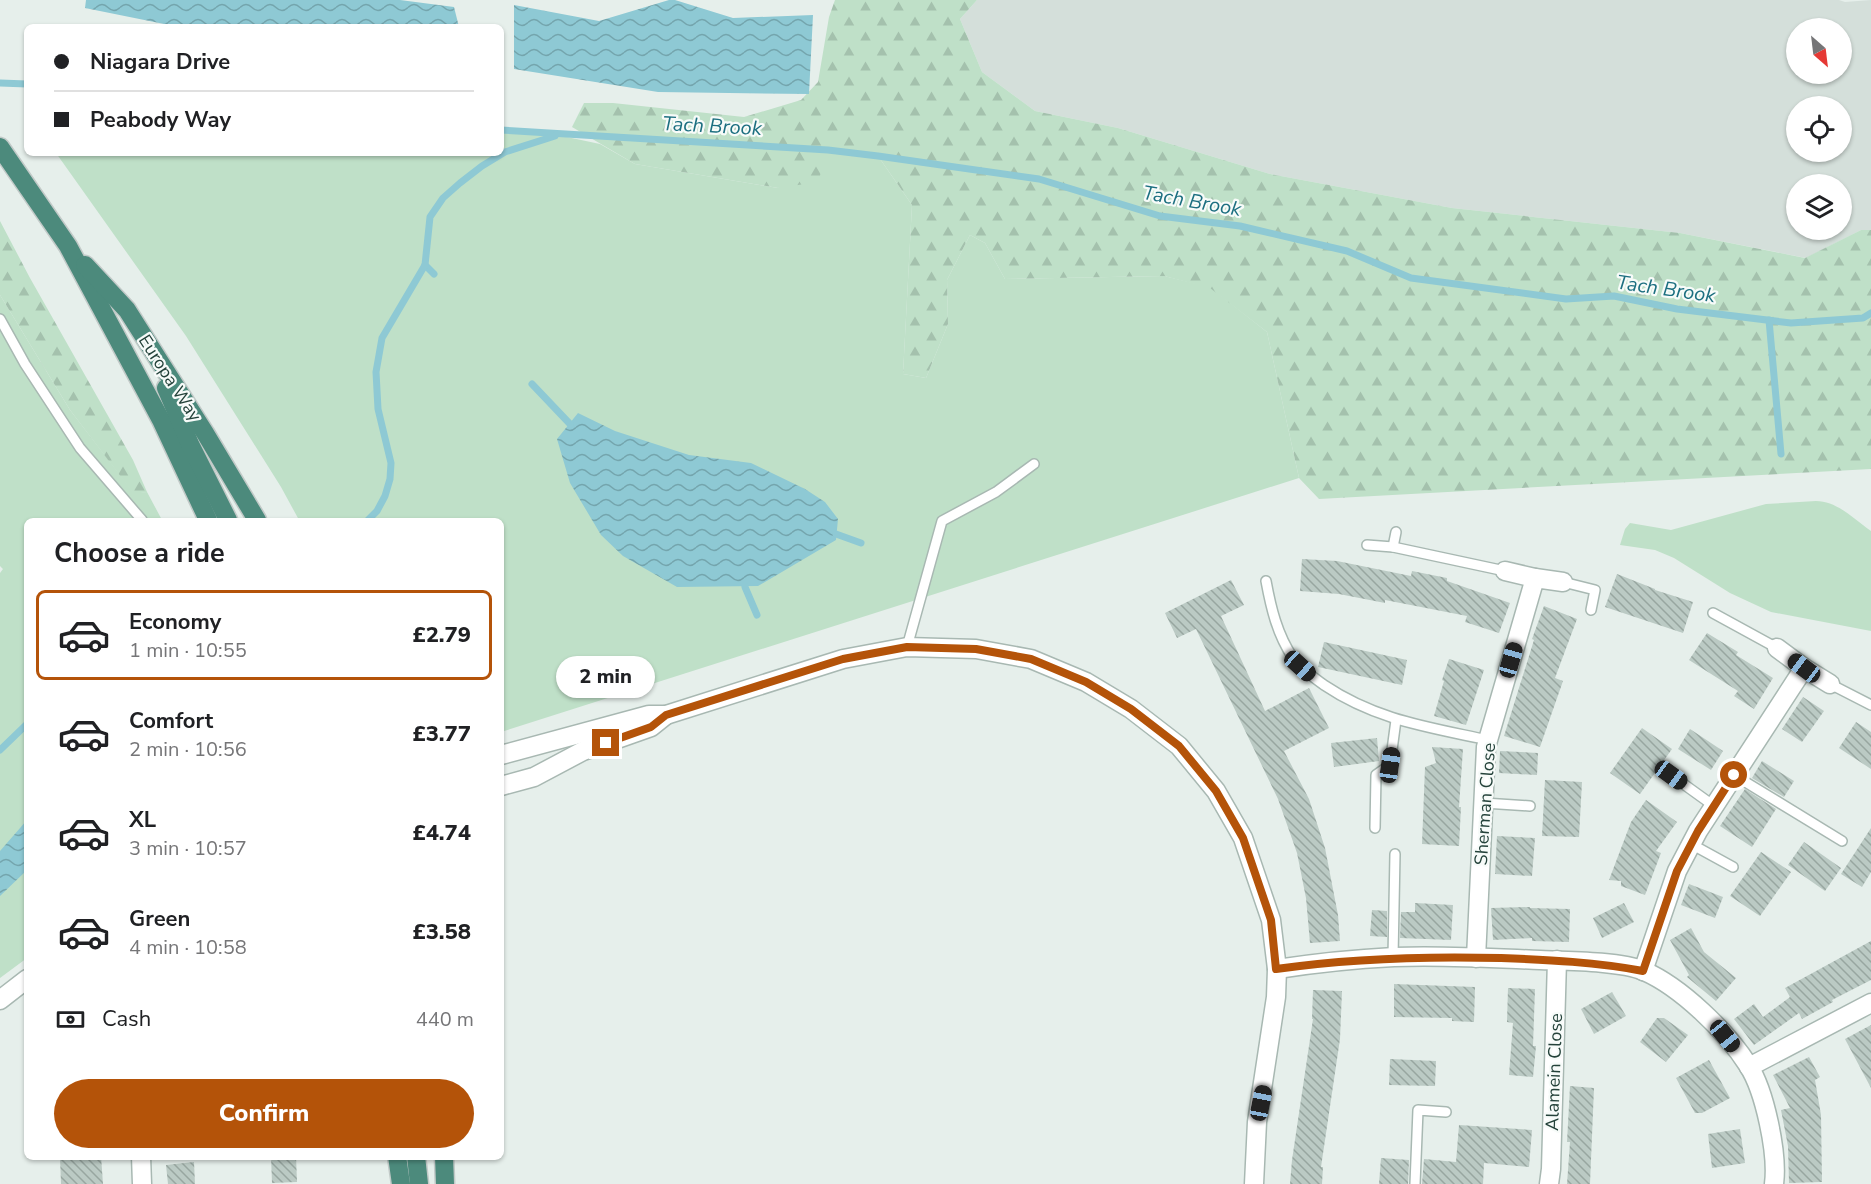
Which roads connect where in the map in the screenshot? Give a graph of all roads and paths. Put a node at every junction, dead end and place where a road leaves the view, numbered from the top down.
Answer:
1 (0, 147) edge
2 (68, 246) junction
3 (0, 319) edge
4 (144, 336) junction
5 (1034, 464) dead end
6 (140, 518) edge
7 (207, 518) edge
8 (227, 518) edge
9 (256, 518) edge
10 (1396, 532) dead end
11 (1367, 545) dead end
12 (1393, 547) junction
13 (1505, 571) joint
14 (1535, 578) junction
15 (1266, 581) dead end
16 (1563, 582) joint
17 (1591, 610) dead end
18 (1713, 613) dead end
19 (907, 647) junction
20 (1777, 648) joint
21 (1804, 668) junction
22 (1830, 684) joint
23 (1871, 705) edge
24 (666, 715) junction
25 (1396, 720) junction
26 (1488, 741) junction
27 (504, 754) edge
28 (1671, 775) dead end
29 (1734, 775) junction
30 (504, 785) edge
31 (1484, 803) junction
32 (1530, 806) dead end
33 (1714, 806) junction
34 (1375, 828) dead end
35 (1842, 842) dead end
36 (1691, 844) junction
37 (1395, 854) dead end
38 (1733, 867) dead end
39 (1393, 957) junction
40 (1476, 958) junction
41 (1557, 960) junction
42 (1276, 969) junction
43 (1643, 971) junction
44 (24, 981) edge
45 (0, 1000) edge
46 (1871, 1004) edge
47 (1749, 1066) junction
48 (1446, 1112) dead end
49 (141, 1160) edge
50 (398, 1160) edge
51 (416, 1160) edge
52 (444, 1160) edge
53 (142, 1184) edge
54 (401, 1184) edge
55 (419, 1184) edge
56 (445, 1184) edge
57 (1254, 1184) edge
58 (1415, 1184) edge
59 (1549, 1184) edge
60 (1774, 1184) edge

1 - 2 highway, Europa Way
2 - 4 highway, Europa Way
2 - 7 highway, Europa Way
3 - 6 lane
4 - 8 highway
4 - 9 highway, Europa Way
5 - 19 lane
10 - 12 lane
11 - 12 lane
12 - 13 lane
13 - 14 street
14 - 16 street
14 - 26 street, Sherman Close
15 - 25 lane
16 - 17 lane
18 - 20 lane
19 - 24 street
19 - 42 street
20 - 21 street
21 - 22 street
21 - 29 street
22 - 23 lane
24 - 27 street
24 - 30 street
25 - 26 lane
25 - 34 lane
26 - 31 street, Sherman Close
28 - 33 lane
29 - 33 street
29 - 35 lane
31 - 32 lane
31 - 40 street, Sherman Close
33 - 36 street
36 - 38 lane
36 - 43 street
37 - 39 lane
39 - 40 street
39 - 42 street
40 - 41 street
41 - 43 street
41 - 59 street, Alamein Close
42 - 57 street
43 - 47 street
44 - 45 street
46 - 47 street
47 - 60 street
48 - 58 lane
49 - 53 street
50 - 54 highway
51 - 55 highway
52 - 56 highway

